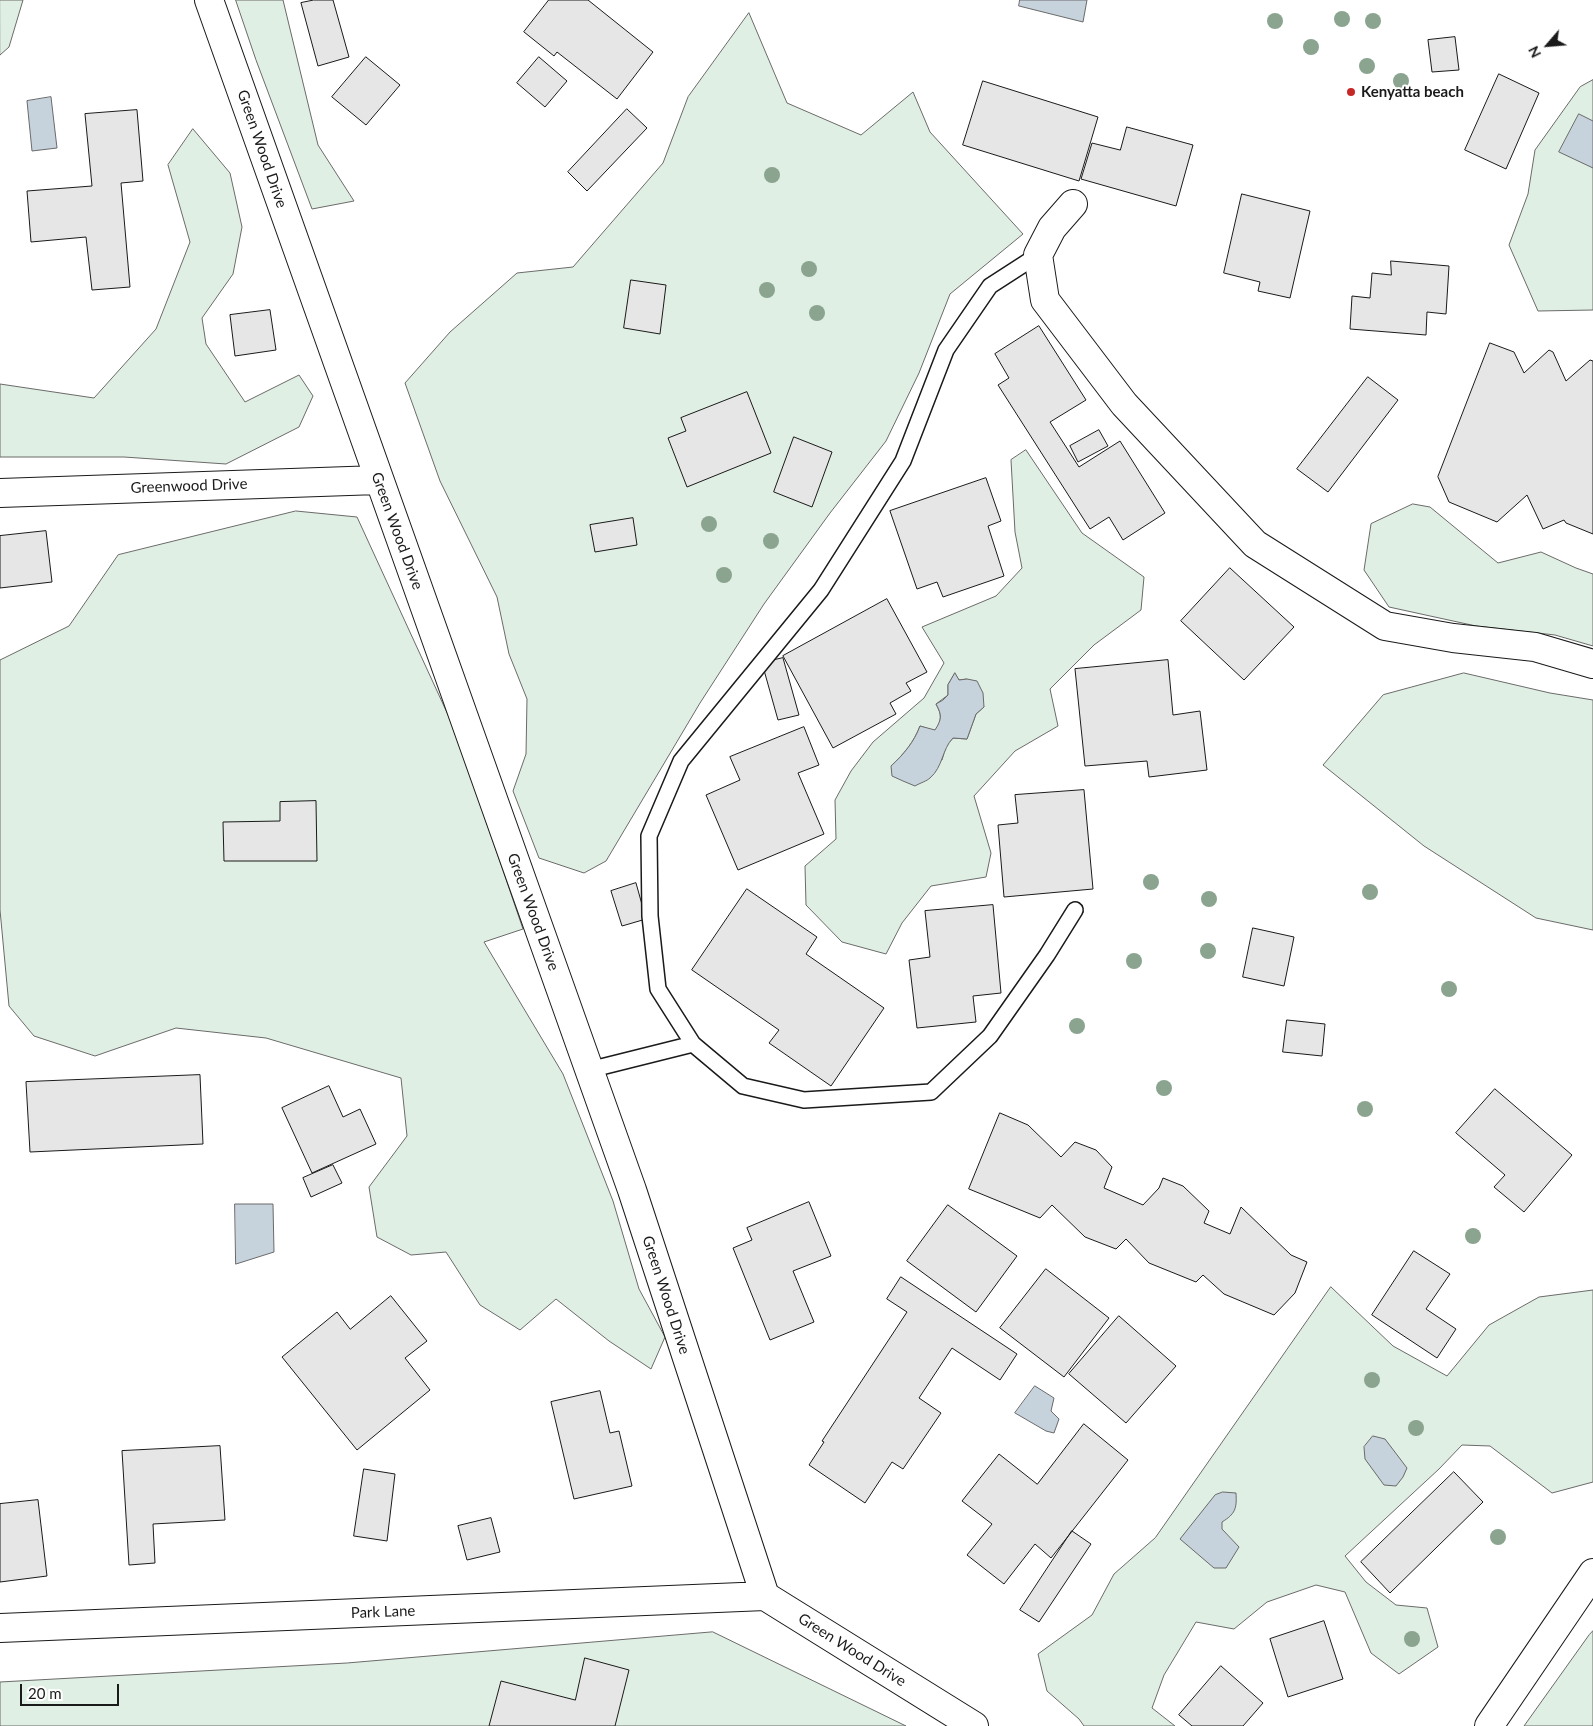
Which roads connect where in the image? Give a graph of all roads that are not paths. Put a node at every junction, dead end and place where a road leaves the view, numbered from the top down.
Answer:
1 (209, 0) edge
2 (1073, 204) dead end
3 (1038, 255) junction
4 (378, 480) junction
5 (0, 493) edge
6 (1593, 664) edge
7 (1075, 910) dead end
8 (693, 1044) junction
9 (589, 1070) junction
10 (1593, 1573) edge
11 (765, 1596) junction
12 (0, 1628) edge
13 (974, 1726) edge
14 (1489, 1726) edge

1 - 4 street, Green Wood Drive
2 - 3 street
3 - 6 street
3 - 8 lane
4 - 5 street, Greenwood Drive
4 - 9 street, Green Wood Drive
7 - 8 lane
8 - 9 lane
9 - 11 street, Green Wood Drive
10 - 14 street
11 - 12 street, Park Lane
11 - 13 street, Green Wood Drive

